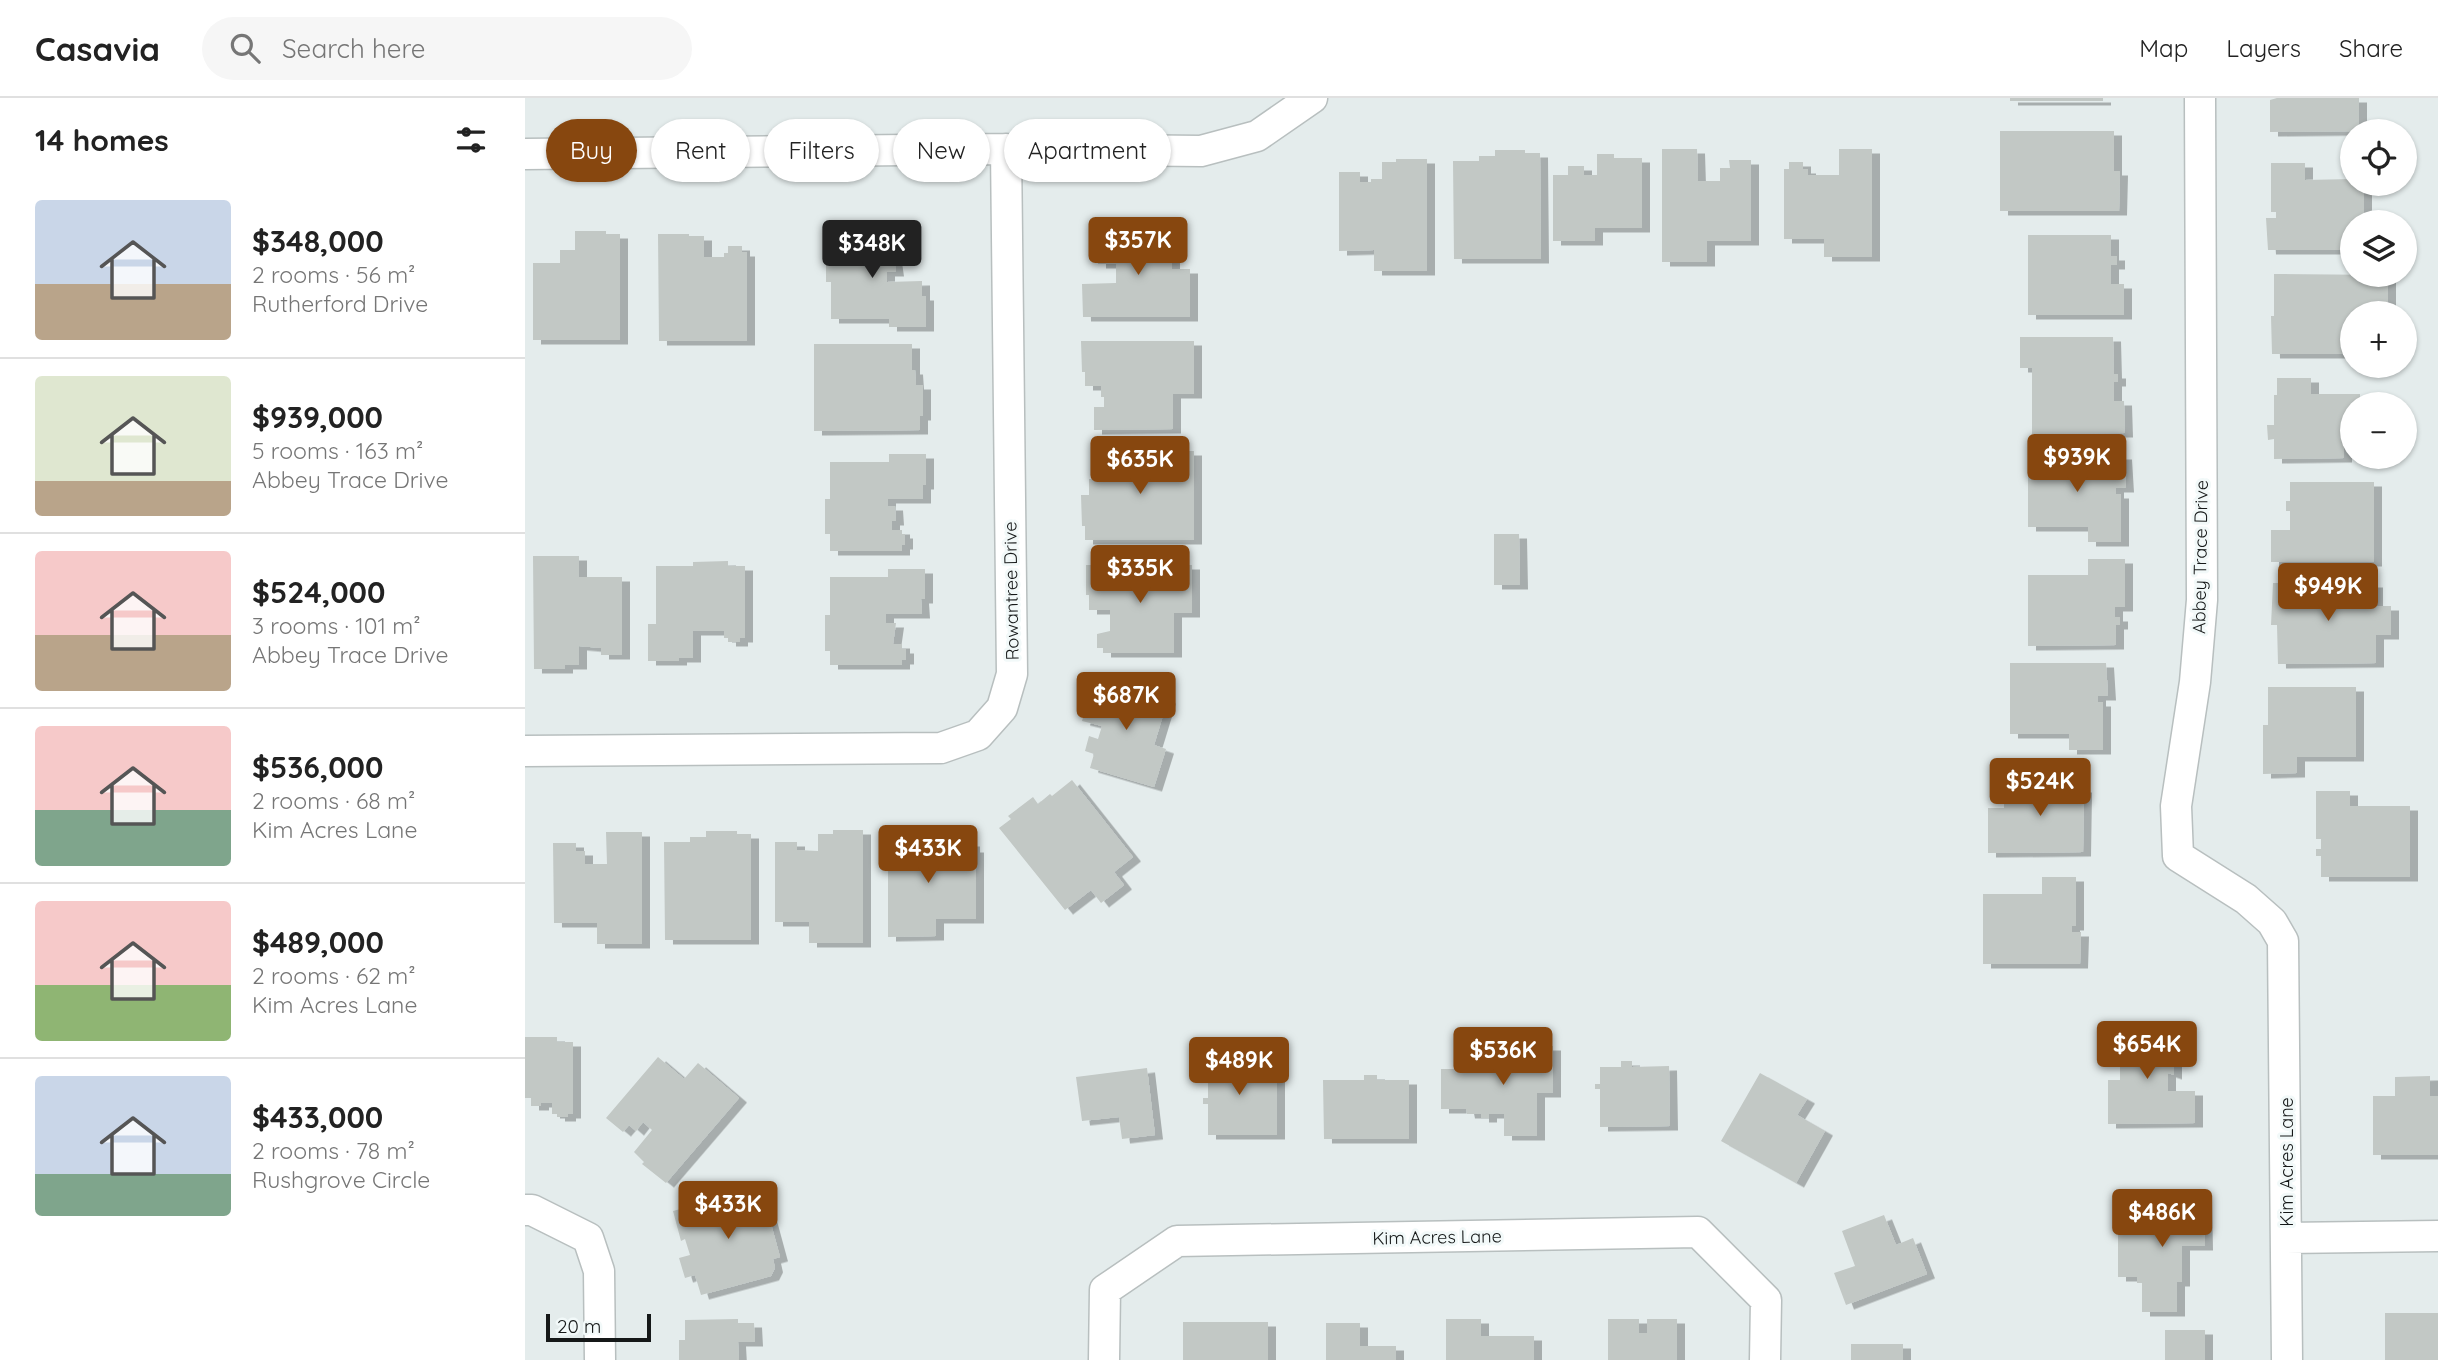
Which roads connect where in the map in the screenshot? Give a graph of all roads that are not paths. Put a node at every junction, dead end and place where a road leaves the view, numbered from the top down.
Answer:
1 (1312, 98) edge
2 (2200, 98) edge
3 (1004, 149) edge
4 (1171, 150) edge
5 (525, 154) edge
6 (1006, 182) edge
7 (525, 751) edge
8 (2284, 963) joint
9 (525, 1210) edge
10 (2438, 1236) edge
11 (2286, 1238) junction
12 (600, 1360) edge
13 (1104, 1360) edge
14 (1765, 1360) edge
15 (2287, 1360) edge

1 - 4 street
2 - 8 street, Abbey Trace Drive
3 - 5 street
6 - 7 street, Rowantree Drive
8 - 11 street, Kim Acres Lane
9 - 12 street
10 - 11 street
11 - 15 street, Kim Acres Lane
13 - 14 street, Kim Acres Lane

